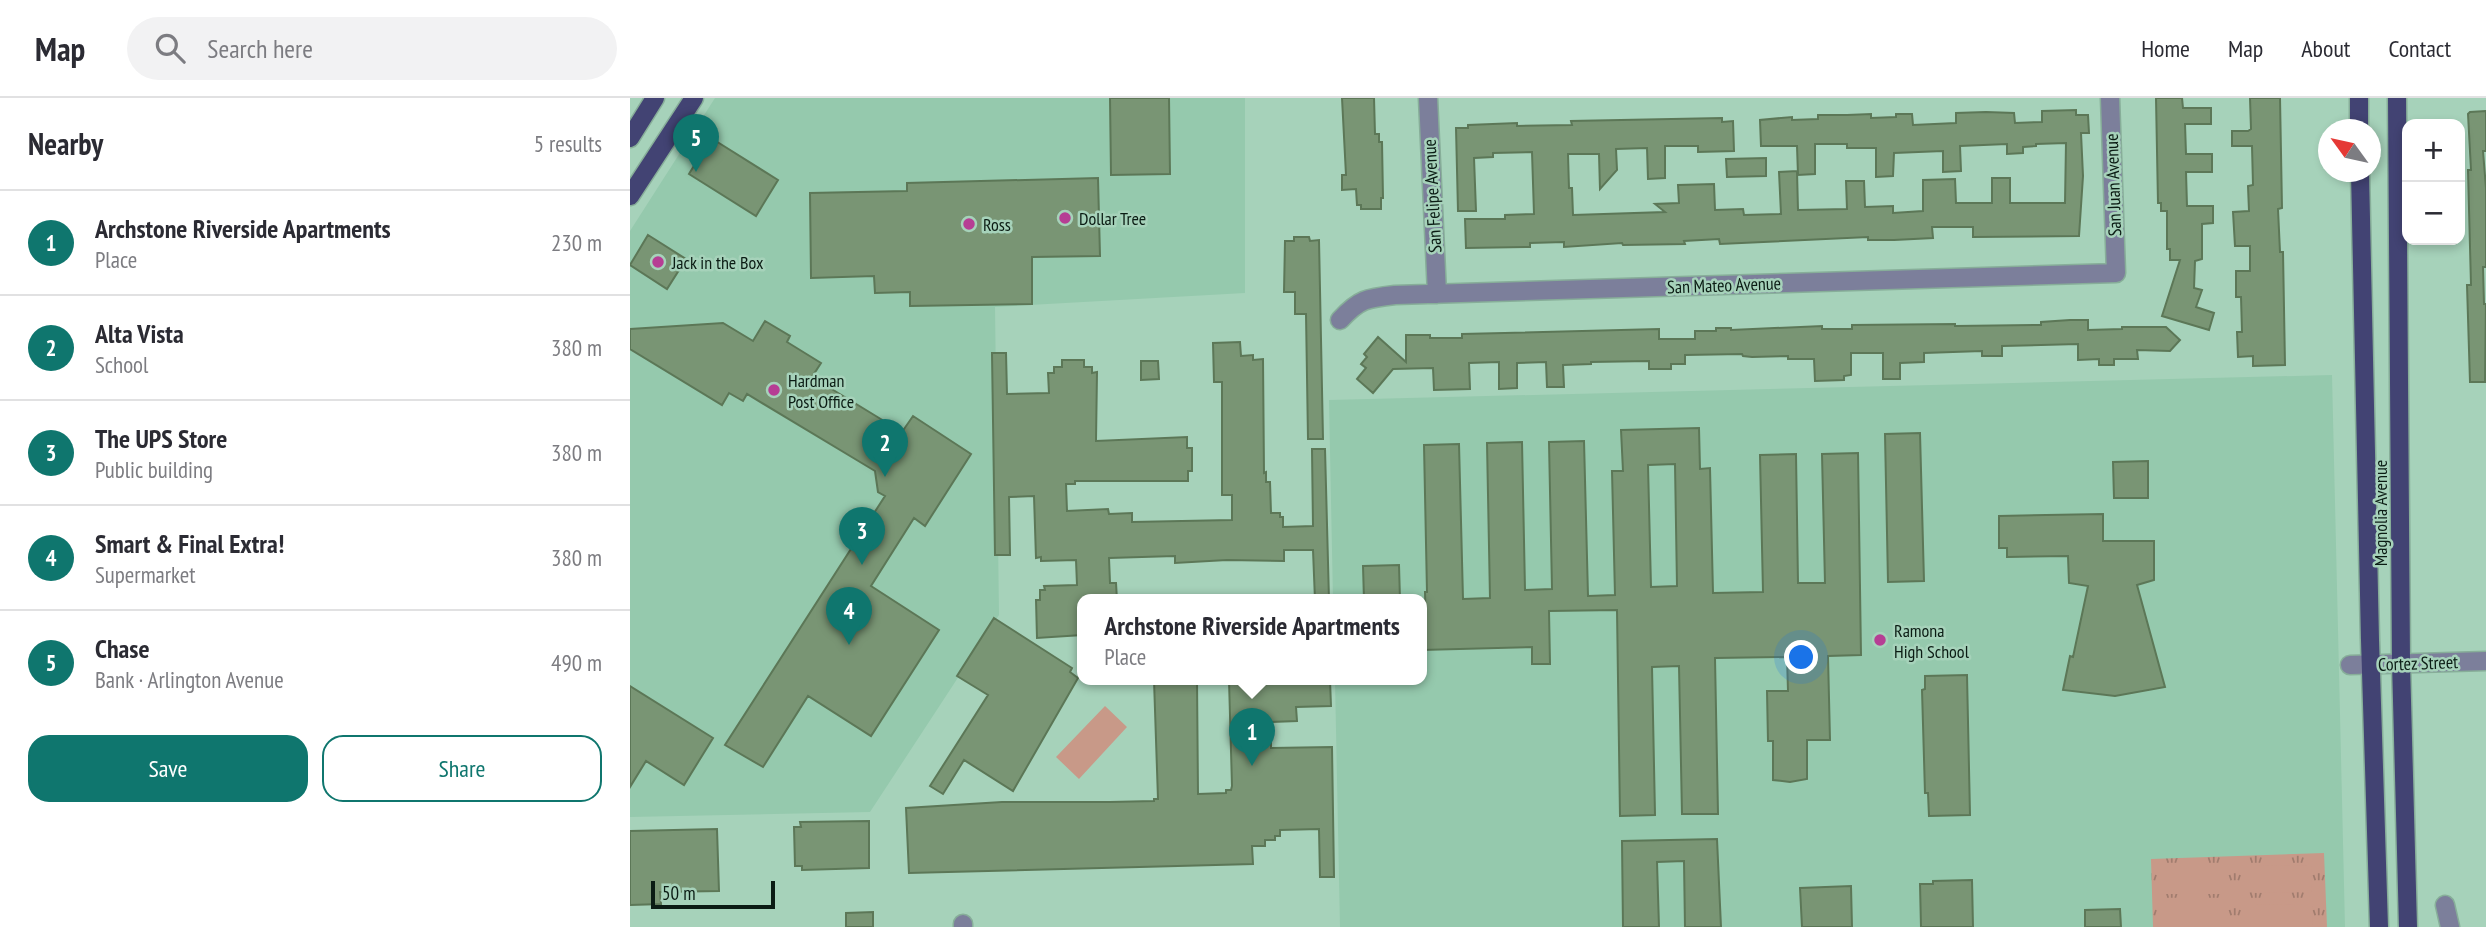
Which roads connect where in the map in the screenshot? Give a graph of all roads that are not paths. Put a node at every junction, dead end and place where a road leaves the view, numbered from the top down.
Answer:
1 (655, 98) edge
2 (694, 98) edge
3 (1428, 98) edge
4 (2110, 98) edge
5 (2359, 98) edge
6 (2397, 98) edge
7 (2359, 119) edge
8 (630, 138) edge
9 (2360, 182) edge
10 (630, 196) edge
11 (2116, 273) joint
12 (1437, 294) junction
13 (1340, 320) dead end
14 (2486, 661) edge
15 (2402, 663) junction
16 (2370, 664) junction
17 (2350, 665) dead end
18 (2445, 905) dead end
19 (2379, 927) edge
20 (2408, 927) edge
21 (2450, 927) edge

1 - 8 main road
2 - 10 main road
3 - 12 street, San Felipe Avenue
4 - 11 street, San Juan Avenue
5 - 7 main road
6 - 15 main road, Magnolia Avenue
9 - 16 main road, Magnolia Avenue
11 - 12 street, San Mateo Avenue
12 - 13 street, San Mateo Avenue
14 - 15 street, Cortez Street
15 - 16 street, Cortez Street
15 - 20 main road, Magnolia Avenue
16 - 17 street, Cortez Street
16 - 19 main road, Magnolia Avenue
18 - 21 street

